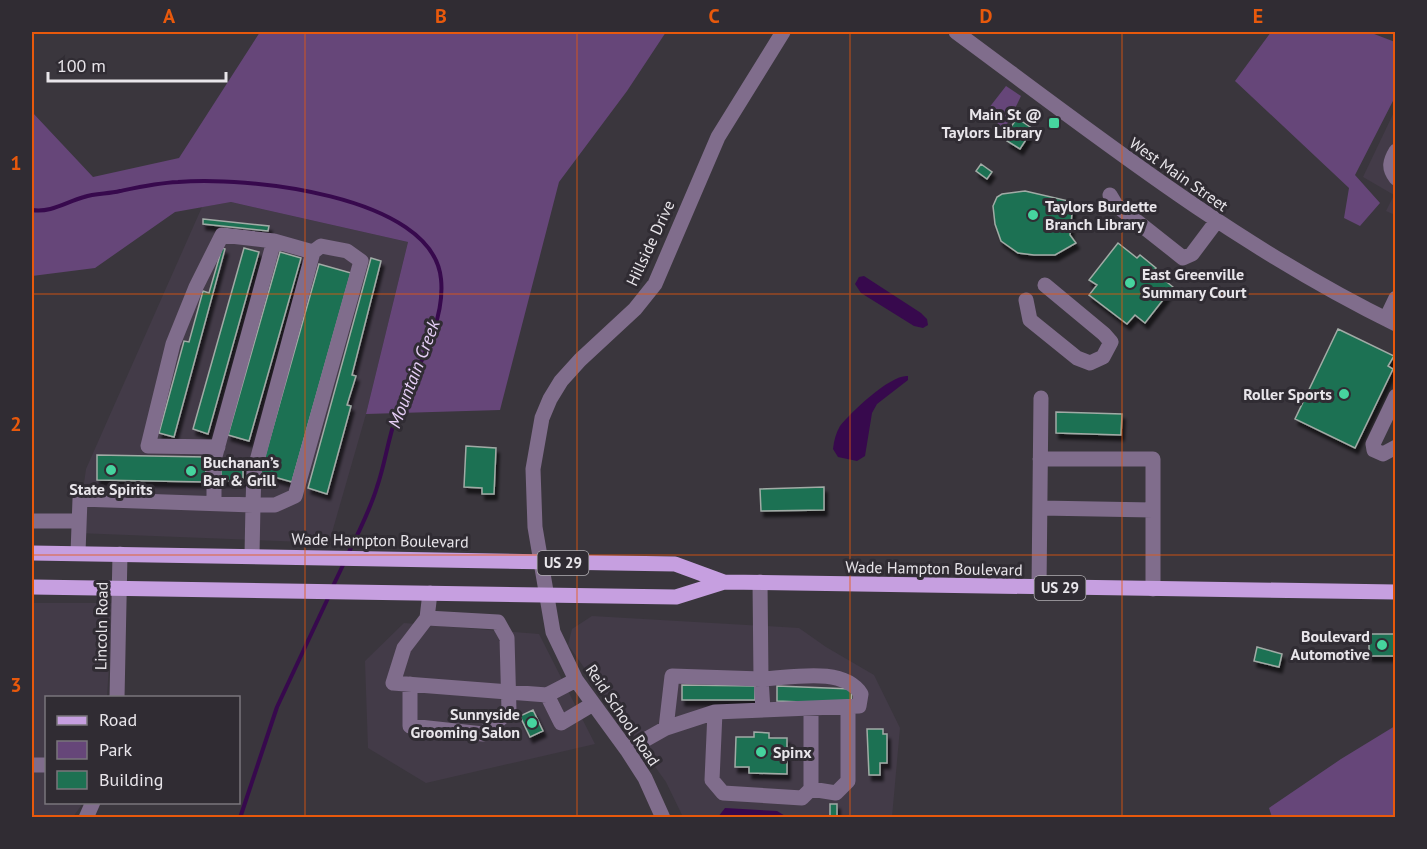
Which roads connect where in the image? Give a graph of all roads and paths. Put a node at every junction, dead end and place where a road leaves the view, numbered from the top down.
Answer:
1 (783, 32) edge
2 (956, 32) edge
3 (1395, 151) edge
4 (1395, 178) edge
5 (1110, 195) dead end
6 (1216, 222) junction
7 (274, 241) junction
8 (313, 252) junction
9 (1045, 285) dead end
10 (1395, 298) edge
11 (1026, 300) dead end
12 (1390, 321) edge
13 (1395, 396) edge
14 (1041, 398) dead end
15 (218, 447) junction
16 (1395, 447) edge
17 (1041, 459) junction
18 (214, 503) junction
19 (253, 505) junction
20 (1040, 507) junction
21 (1153, 510) junction
22 (32, 521) edge
23 (79, 521) junction
24 (32, 553) edge
25 (78, 553) junction
26 (120, 554) junction
27 (252, 555) junction
28 (541, 562) junction
29 (724, 582) junction
30 (760, 582) junction
31 (32, 587) edge
32 (119, 588) junction
33 (1039, 588) junction
34 (1153, 589) junction
35 (1395, 591) edge
36 (430, 593) junction
37 (546, 595) junction
38 (428, 618) junction
39 (761, 679) junction
40 (576, 680) junction
41 (410, 684) junction
42 (510, 690) junction
43 (547, 695) junction
44 (117, 696) edge
45 (593, 704) junction
46 (848, 707) junction
47 (811, 708) junction
48 (763, 710) junction
49 (715, 712) junction
50 (666, 728) junction
51 (627, 750) junction
52 (811, 789) junction
53 (92, 804) edge
54 (86, 818) edge
55 (663, 818) edge

1 - 28 street, Hillside Drive
2 - 6 street, West Main Street
3 - 4 street
5 - 6 street
6 - 12 street, West Main Street
7 - 8 street
7 - 15 street
7 - 15 street
8 - 19 street
8 - 19 street
9 - 11 street
10 - 12 street
13 - 16 street
14 - 17 street
15 - 18 street
17 - 20 street
17 - 21 street
18 - 19 street
18 - 23 street
19 - 27 street
20 - 21 street
20 - 33 street
21 - 34 street
22 - 23 street
23 - 25 street
24 - 25 main road, Wade Hampton Boulevard / US 29
25 - 26 main road, Wade Hampton Boulevard / US 29
26 - 27 main road, Wade Hampton Boulevard / US 29
26 - 32 street, Lincoln Road
27 - 28 main road, Wade Hampton Boulevard / US 29
28 - 29 main road, Wade Hampton Boulevard / US 29
28 - 37 street, Reid School Road
29 - 30 main road, Wade Hampton Boulevard / US 29
29 - 37 main road, Wade Hampton Boulevard / US 29
30 - 33 main road, Wade Hampton Boulevard / US 29
30 - 39 street
31 - 32 main road, Wade Hampton Boulevard / US 29
32 - 36 main road, Wade Hampton Boulevard / US 29
32 - 44 street, Lincoln Road
33 - 34 main road, Wade Hampton Boulevard / US 29
34 - 35 main road, Wade Hampton Boulevard / US 29
36 - 37 main road, Wade Hampton Boulevard / US 29
36 - 38 street
37 - 40 street, Reid School Road
38 - 41 street
38 - 42 street
39 - 46 street
39 - 48 street
39 - 50 street
40 - 43 street
40 - 45 street, Reid School Road
41 - 42 street
41 - 42 street
42 - 43 street
43 - 45 street
45 - 51 street, Reid School Road
46 - 47 street
46 - 52 street
47 - 48 street
47 - 52 street
48 - 49 street
49 - 50 street
49 - 52 street
50 - 51 street
51 - 55 street, Reid School Road
53 - 54 street

